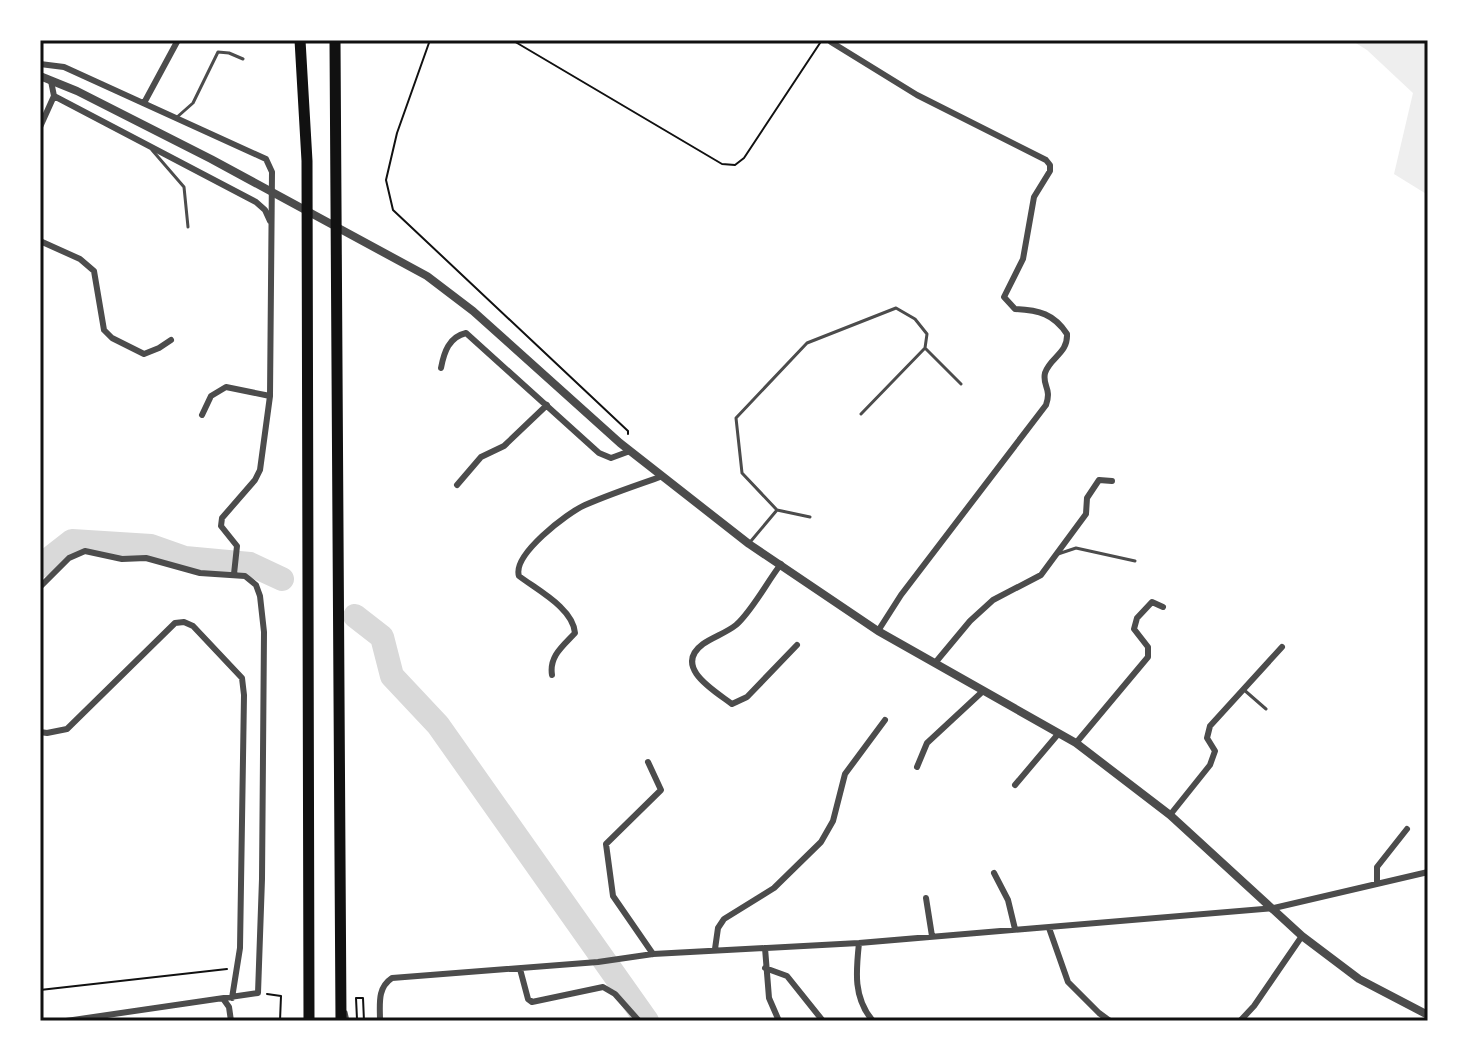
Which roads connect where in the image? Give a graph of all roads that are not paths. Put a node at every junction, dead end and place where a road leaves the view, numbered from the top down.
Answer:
1 (178, 40) edge
2 (300, 40) edge
3 (335, 40) edge
4 (831, 42) road end
5 (243, 59) dead end
6 (40, 64) edge
7 (40, 76) edge
8 (51, 81) junction
9 (54, 96) junction
10 (144, 103) junction
11 (176, 118) junction
12 (40, 127) edge
13 (147, 143) junction
14 (271, 223) junction
15 (188, 227) dead end
16 (40, 241) edge
17 (171, 340) dead end
18 (925, 348) junction
19 (441, 368) dead end
20 (961, 384) dead end
21 (270, 396) junction
22 (547, 405) junction
23 (861, 414) dead end
24 (202, 415) dead end
25 (630, 451) junction
26 (663, 476) junction
27 (1112, 481) dead end
28 (457, 485) dead end
29 (777, 510) junction
30 (810, 517) dead end
31 (749, 544) junction
32 (1058, 554) junction
33 (1135, 561) dead end
34 (781, 564) junction
35 (234, 572) junction
36 (40, 587) edge
37 (1163, 607) dead end
38 (878, 631) junction
39 (797, 645) dead end
40 (1282, 647) dead end
41 (935, 663) junction
42 (552, 675) dead end
43 (1243, 689) junction
44 (982, 692) junction
45 (1266, 709) dead end
46 (885, 720) dead end
47 (40, 732) edge
48 (1059, 733) junction
49 (1076, 743) junction
50 (648, 762) dead end
51 (917, 767) dead end
52 (1015, 785) dead end
53 (1170, 815) junction
54 (1407, 829) dead end
55 (1428, 872) edge
56 (994, 873) dead end
57 (1377, 884) junction
58 (926, 898) dead end
59 (1274, 908) junction
60 (1049, 928) junction
61 (1015, 929) junction
62 (932, 936) junction
63 (1302, 936) junction
64 (859, 943) junction
65 (765, 948) junction
66 (715, 949) junction
67 (653, 954) junction
68 (765, 968) junction
69 (520, 969) junction
70 (341, 992) junction
71 (232, 998) junction
72 (224, 1000) junction
73 (1428, 1015) edge
74 (66, 1021) edge
75 (231, 1021) edge
76 (309, 1021) edge
77 (341, 1021) edge
78 (348, 1021) edge
79 (380, 1021) edge
80 (639, 1021) edge
81 (779, 1021) edge
82 (823, 1021) edge
83 (873, 1021) edge
84 (1110, 1021) edge
85 (1240, 1021) edge

1 - 10 street
2 - 76 highway
3 - 70 highway
4 - 38 street
5 - 11 lane
6 - 10 street
7 - 8 street
8 - 9 street
8 - 25 street
9 - 12 street
9 - 13 street
10 - 11 street
11 - 14 street
13 - 14 street
13 - 15 lane
14 - 21 street
16 - 17 street
18 - 20 lane
18 - 23 lane
18 - 29 lane
19 - 22 street
21 - 24 street
21 - 35 street
22 - 25 street
22 - 28 street
25 - 26 street
26 - 31 street
26 - 42 street
27 - 32 street
29 - 30 lane
29 - 31 lane
31 - 34 street
32 - 33 lane
32 - 41 street
34 - 38 street
34 - 39 street
35 - 36 street
35 - 71 street
37 - 49 street
38 - 41 street
40 - 43 street
41 - 44 street
43 - 45 lane
43 - 53 street
44 - 48 street
44 - 51 street
46 - 66 street
47 - 71 street
48 - 49 street
48 - 52 street
49 - 53 street
50 - 67 street
53 - 59 street
54 - 57 street
55 - 57 street
56 - 61 street
57 - 59 street
58 - 62 street
59 - 60 street
59 - 63 street
60 - 61 street
60 - 84 street
61 - 62 street
62 - 64 street
63 - 73 street
63 - 85 street
64 - 65 street
64 - 83 street
65 - 66 street
65 - 68 street
66 - 67 street
67 - 69 street
68 - 81 street
68 - 82 street
69 - 79 street
69 - 80 street
70 - 77 highway
70 - 78 lane
71 - 72 street
72 - 74 street
72 - 75 street

